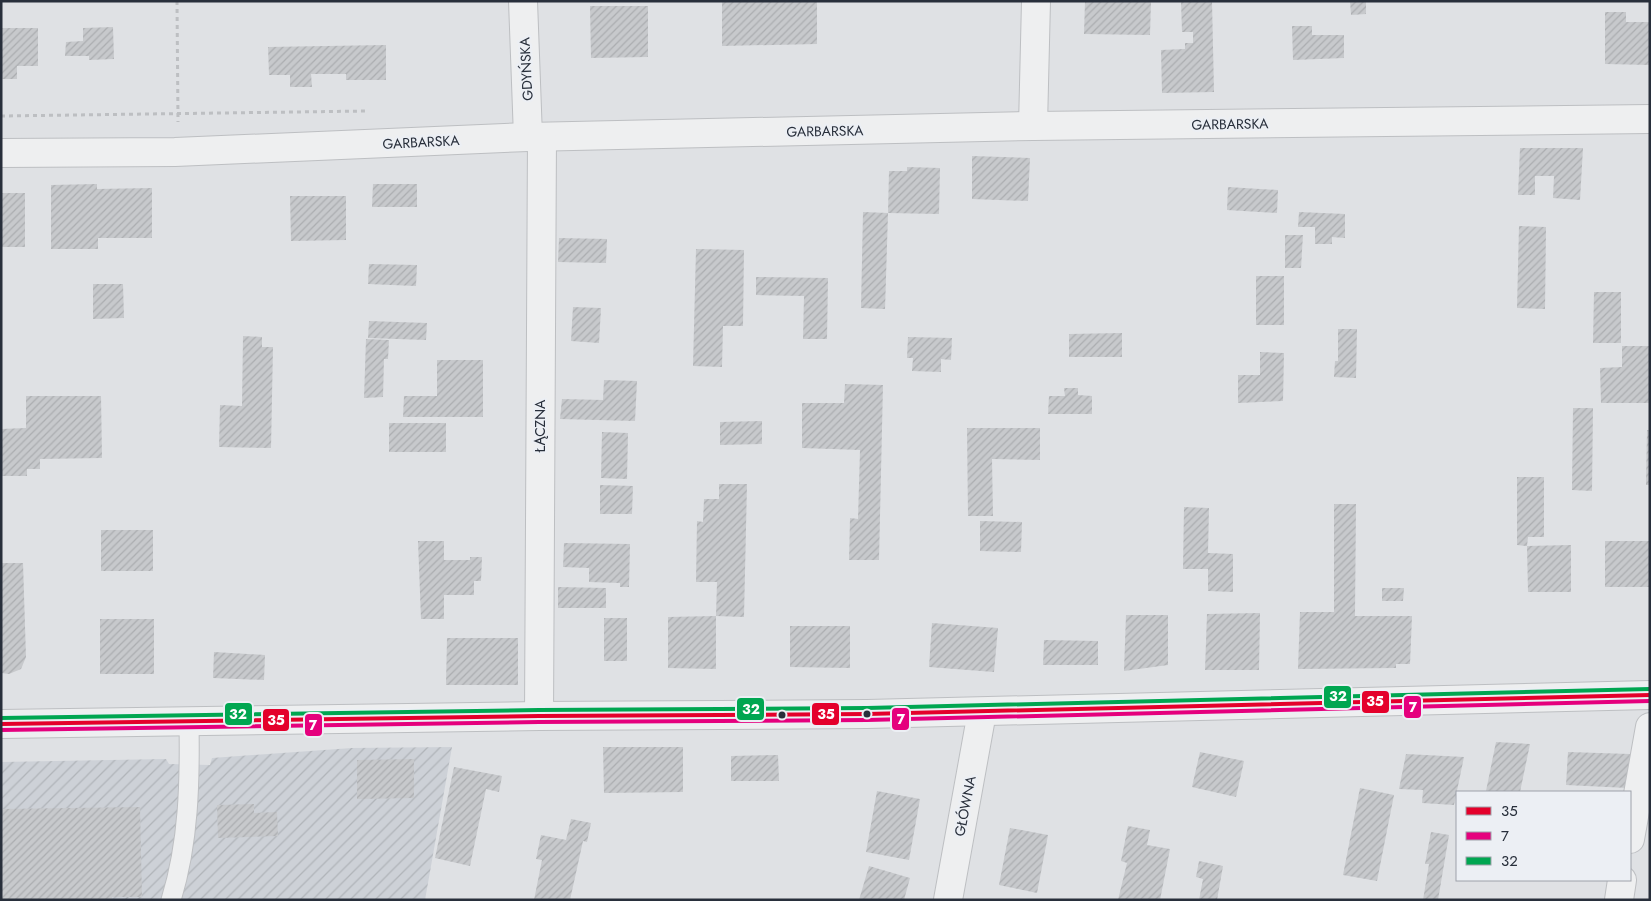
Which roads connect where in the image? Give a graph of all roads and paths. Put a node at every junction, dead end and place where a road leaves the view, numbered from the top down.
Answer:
1 (176, 1) edge
2 (523, 1) edge
3 (1036, 1) edge
4 (374, 111) dead end
5 (178, 113) junction
6 (1, 116) edge
7 (1650, 118) edge
8 (1033, 126) junction
9 (535, 137) junction
10 (175, 152) junction
11 (1, 153) edge
12 (1650, 696) edge
13 (982, 712) junction
14 (538, 716) junction
15 (189, 721) junction
16 (1, 724) edge
17 (1650, 727) edge
18 (1631, 832) edge
19 (1622, 881) edge
20 (171, 900) edge
21 (948, 900) edge
22 (1619, 900) edge

1 - 5 path
2 - 9 street, GDYŃSKA
3 - 8 street
4 - 5 path
5 - 6 path
5 - 10 path
7 - 8 street, GARBARSKA
8 - 9 street, GARBARSKA
9 - 10 street, GARBARSKA
9 - 14 street, ŁĄCZNA
10 - 11 street, GARBARSKA
12 - 13 street
13 - 14 street
13 - 21 street, GŁÓWNA
14 - 15 street
15 - 16 street
15 - 20 lane
17 - 18 street
19 - 22 street

